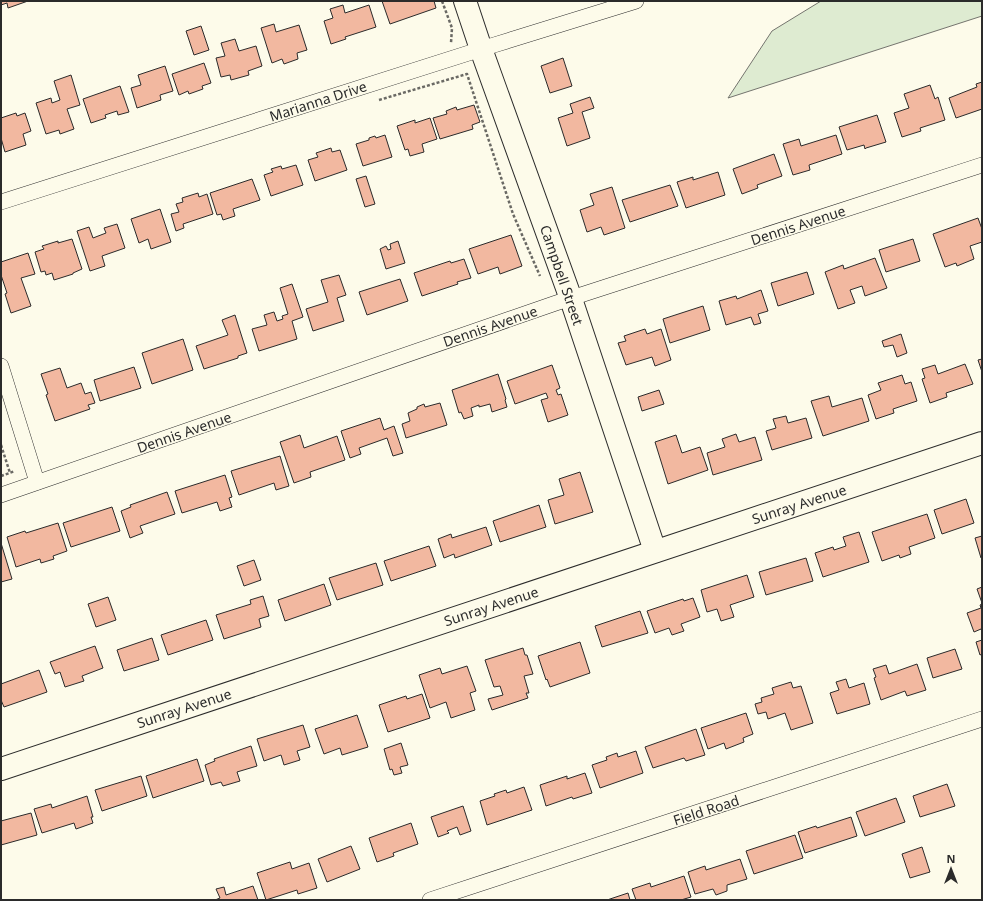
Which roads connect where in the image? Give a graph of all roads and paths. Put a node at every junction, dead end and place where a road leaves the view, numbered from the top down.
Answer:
1 (466, 1) edge
2 (636, 1) edge
3 (481, 49) junction
4 (377, 101) dead end
5 (982, 165) edge
6 (1, 202) edge
7 (541, 276) dead end
8 (571, 299) junction
9 (1, 366) edge
10 (982, 443) edge
11 (1, 445) edge
12 (17, 471) dead end
13 (10, 473) junction
14 (1, 476) edge
15 (37, 482) junction
16 (1, 495) edge
17 (655, 551) junction
18 (982, 719) edge
19 (1, 769) edge
20 (430, 900) edge

1 - 3 street, Campbell Street
2 - 3 street, Marianna Drive
3 - 6 street, Marianna Drive
3 - 8 street, Campbell Street
4 - 7 path
5 - 8 street, Dennis Avenue
8 - 15 street, Dennis Avenue
8 - 17 street, Campbell Street
9 - 15 street
10 - 17 street, Sunray Avenue
11 - 13 path
12 - 13 path
13 - 14 path
15 - 16 street, Dennis Avenue
17 - 19 street, Sunray Avenue
18 - 20 street, Field Road

